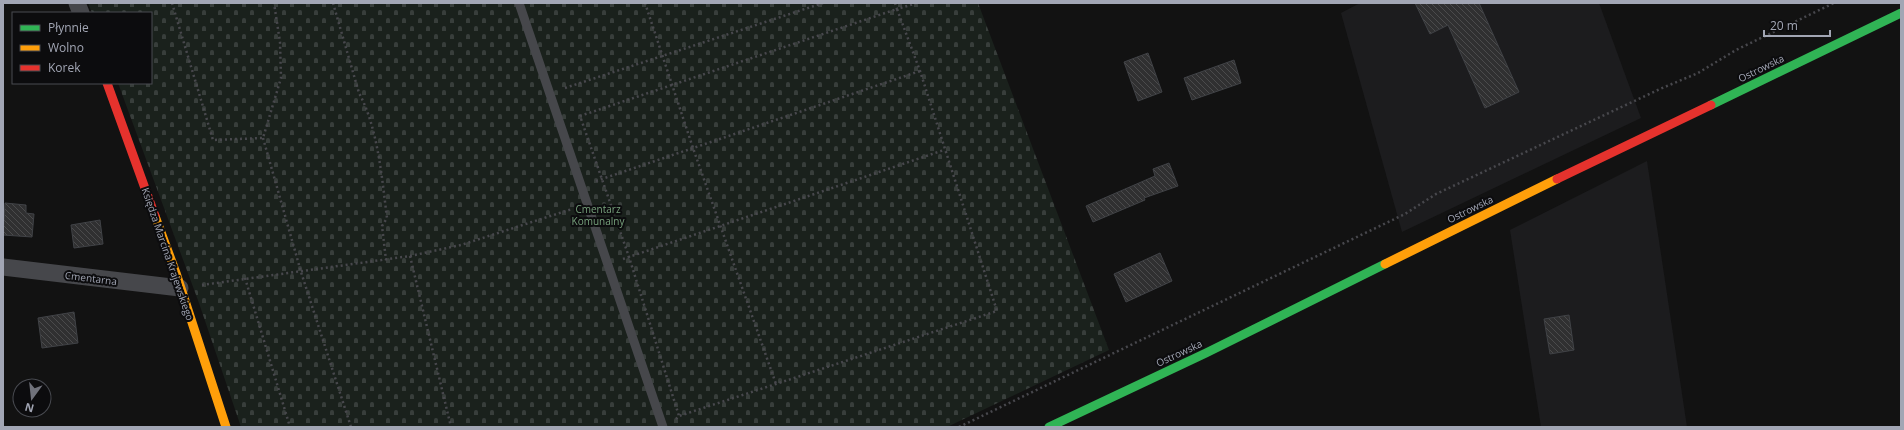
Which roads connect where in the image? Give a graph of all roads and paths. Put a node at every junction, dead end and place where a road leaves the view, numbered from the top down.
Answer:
1 (172, 3) edge
2 (274, 3) edge
3 (333, 3) edge
4 (519, 3) edge
5 (645, 3) edge
6 (823, 3) edge
7 (895, 3) edge
8 (917, 3) edge
9 (1834, 3) edge
10 (897, 9) junction
11 (1901, 13) edge
12 (663, 56) junction
13 (920, 71) junction
14 (106, 84) edge
15 (672, 85) junction
16 (549, 93) junction
17 (264, 138) junction
18 (693, 148) junction
19 (944, 150) junction
20 (602, 179) junction
21 (581, 186) junction
22 (587, 204) junction
23 (721, 225) junction
24 (410, 256) junction
25 (630, 257) junction
26 (386, 260) junction
27 (607, 265) junction
28 (3, 267) edge
29 (301, 272) junction
30 (245, 278) junction
31 (180, 288) junction
32 (776, 384) junction
33 (679, 416) junction
34 (673, 422) dead end
35 (226, 427) edge
36 (290, 427) edge
37 (351, 427) edge
38 (451, 427) edge
39 (663, 427) edge
40 (959, 427) edge
41 (1049, 427) edge

1 - 17 path
2 - 17 path
3 - 26 path
4 - 16 lane
5 - 12 path
6 - 12 path
7 - 10 path
8 - 10 path
9 - 40 path
10 - 13 path
10 - 15 path
11 - 41 main road, Ostrowska
12 - 15 path
12 - 16 path
13 - 18 path
13 - 19 path
14 - 31 main road, Księdza Marcina Krajewskiego
15 - 18 path
15 - 20 path
16 - 21 lane
17 - 29 path
18 - 20 path
18 - 23 path
19 - 23 path
19 - 32 path
20 - 21 path
20 - 25 path
21 - 22 lane
22 - 24 path
22 - 27 lane
23 - 25 path
23 - 32 path
24 - 26 path
24 - 38 path
25 - 27 path
25 - 33 path
26 - 29 path
27 - 39 lane
28 - 31 street, Cmentarna
29 - 30 path
29 - 37 path
30 - 31 path
30 - 36 path
31 - 35 main road, Księdza Marcina Krajewskiego
32 - 33 path
33 - 34 path

